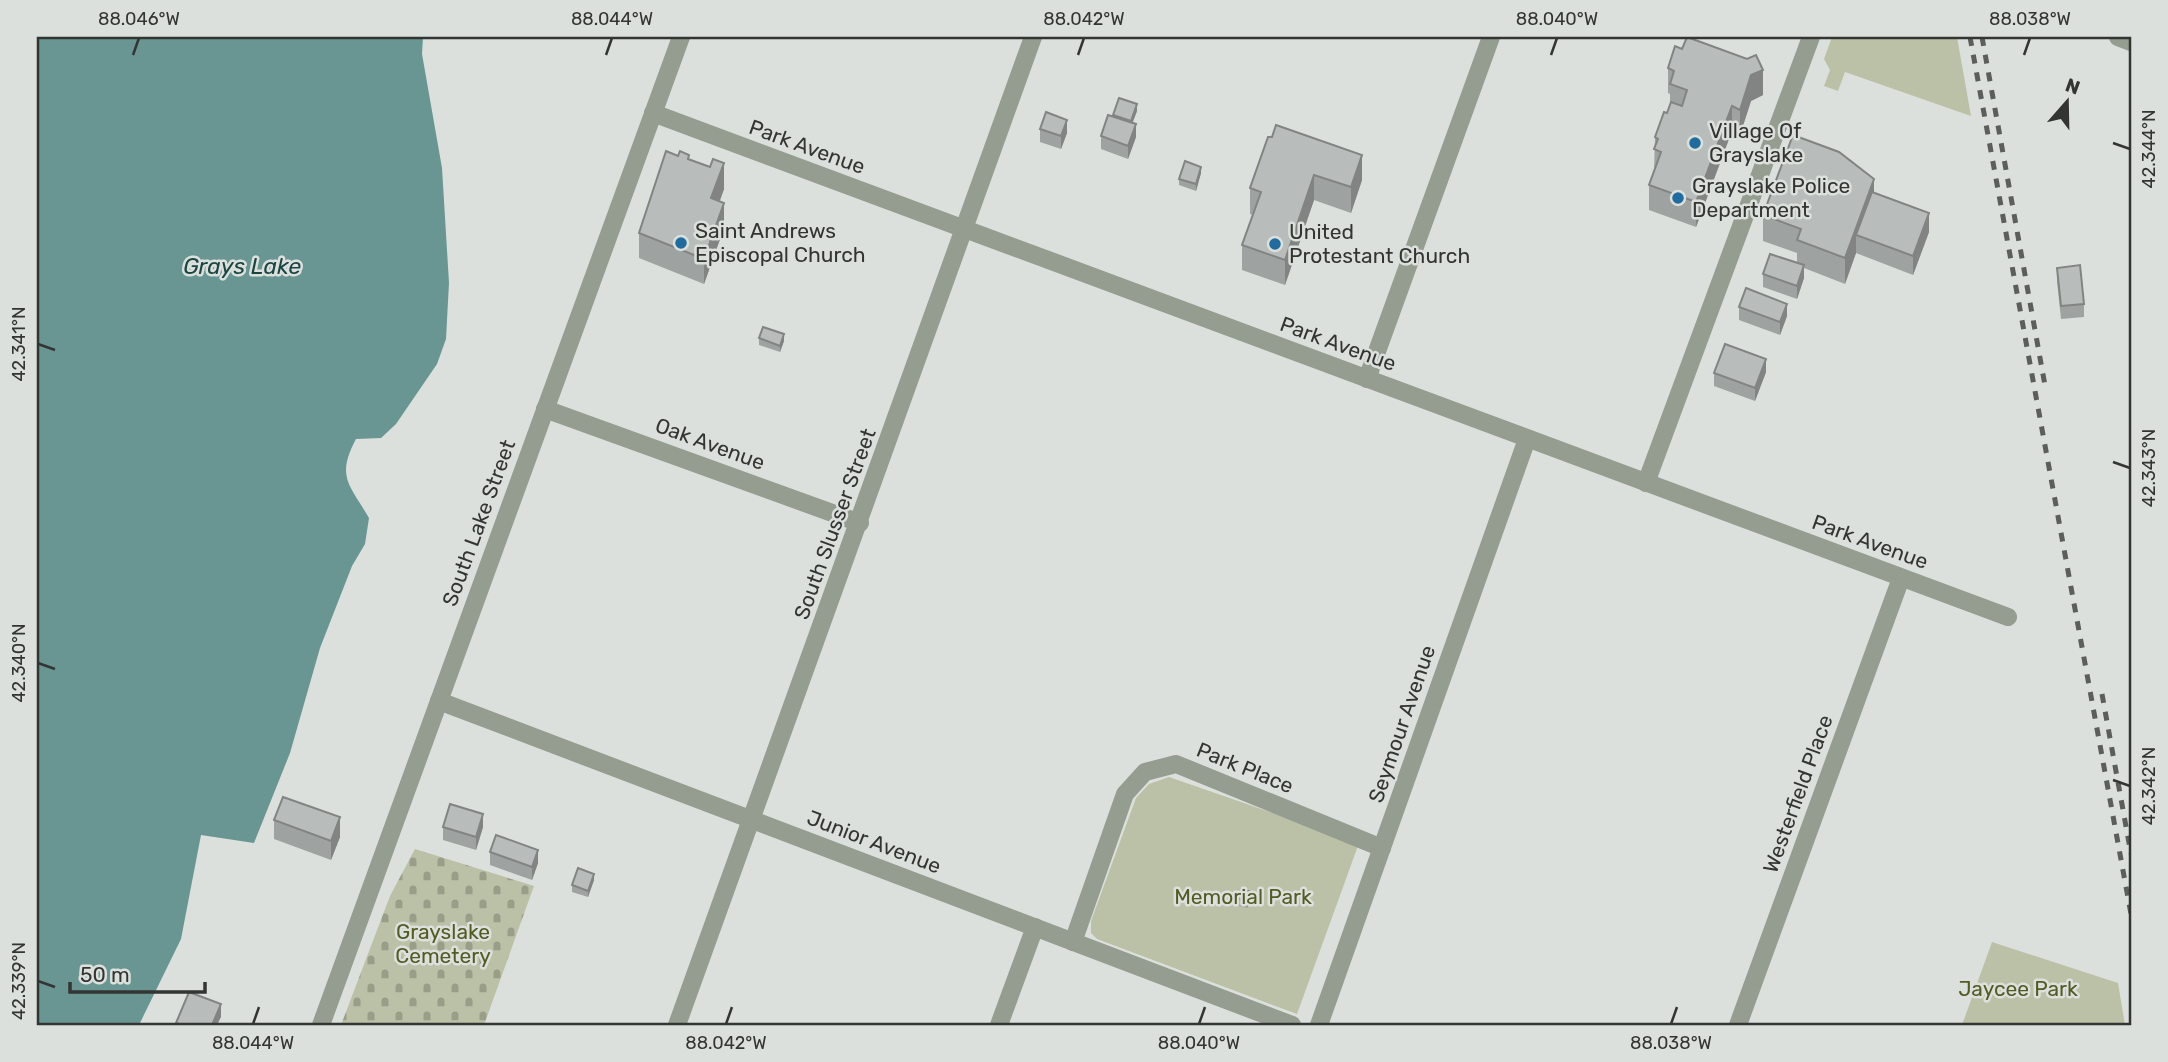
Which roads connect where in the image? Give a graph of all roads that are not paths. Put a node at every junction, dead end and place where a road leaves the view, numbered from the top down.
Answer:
1 (681, 37) edge
2 (1033, 37) edge
3 (1491, 37) edge
4 (1811, 37) edge
5 (2118, 37) edge
6 (2131, 42) edge
7 (653, 113) junction
8 (963, 229) junction
9 (1367, 379) junction
10 (545, 409) junction
11 (1527, 439) junction
12 (1646, 483) junction
13 (860, 523) junction
14 (1901, 578) junction
15 (2008, 617) dead end
16 (439, 701) junction
17 (752, 820) junction
18 (1382, 848) junction
19 (1035, 927) junction
20 (1073, 942) junction
21 (321, 1025) edge
22 (677, 1025) edge
23 (999, 1025) edge
24 (1292, 1025) edge
25 (1320, 1025) edge
26 (1738, 1025) edge

1 - 7 street, South Lake Street
2 - 8 street, South Slusser Street
3 - 9 street
4 - 12 street
5 - 6 street
7 - 8 street, Park Avenue
7 - 10 street, South Lake Street
8 - 9 street, Park Avenue
8 - 13 street, South Slusser Street
9 - 11 street, Park Avenue
10 - 13 street, Oak Avenue
10 - 16 street, South Lake Street
11 - 12 street, Park Avenue
11 - 18 street, Seymour Avenue
12 - 14 street, Park Avenue
13 - 17 street, South Slusser Street
14 - 15 street, Park Avenue
14 - 26 street, Westerfield Place
16 - 17 street, Junior Avenue
16 - 21 street, South Lake Street
17 - 19 street, Junior Avenue
17 - 22 street, South Slusser Street
18 - 20 street, Park Place
18 - 25 street, Seymour Avenue
19 - 20 street, Junior Avenue
19 - 23 street
20 - 24 street, Junior Avenue

